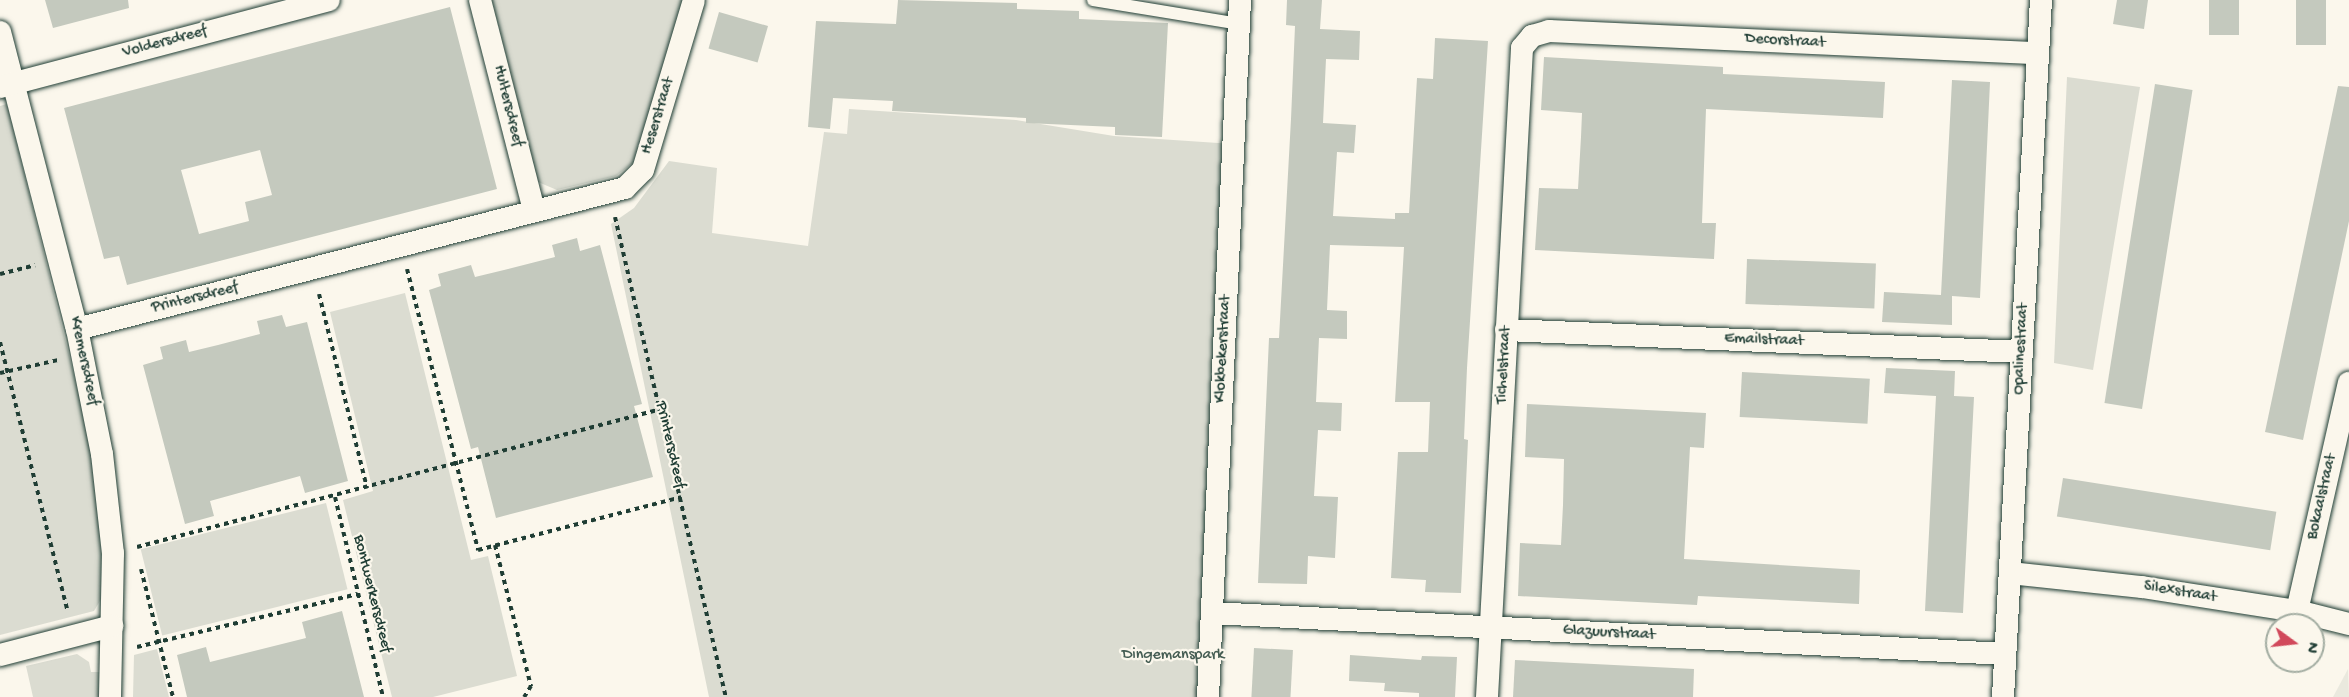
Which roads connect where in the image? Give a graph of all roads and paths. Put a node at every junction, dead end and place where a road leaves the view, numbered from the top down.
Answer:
1 (329, 0) edge
2 (480, 0) edge
3 (694, 0) edge
4 (1093, 0) edge
5 (1240, 0) edge
6 (2041, 0) edge
7 (1239, 24) junction
8 (0, 32) edge
9 (1532, 36) joint
10 (2038, 53) junction
11 (6, 85) edge
12 (599, 196) junction
13 (534, 211) junction
14 (401, 245) junction
15 (59, 259) junction
16 (312, 268) junction
17 (0, 274) edge
18 (77, 329) junction
19 (1506, 330) junction
20 (0, 342) edge
21 (2022, 352) junction
22 (82, 355) junction
23 (8, 371) junction
24 (0, 373) edge
25 (2349, 383) edge
26 (661, 409) junction
27 (455, 461) junction
28 (367, 488) junction
29 (335, 497) junction
30 (681, 497) junction
31 (495, 544) junction
32 (2010, 573) junction
33 (358, 594) junction
34 (2297, 611) junction
35 (1212, 613) junction
36 (2349, 624) edge
37 (112, 626) junction
38 (1490, 628) junction
39 (75, 637) junction
40 (159, 642) junction
41 (112, 653) junction
42 (2005, 654) junction
43 (0, 655) edge
44 (110, 697) edge
45 (173, 697) edge
46 (383, 697) edge
47 (524, 697) edge
48 (726, 697) edge
49 (1208, 697) edge
50 (1487, 697) edge
51 (2003, 697) edge

1 - 11 street, Voldersdreef
2 - 13 street, Hultersdreef
3 - 12 street, Heserstraat
4 - 7 lane
5 - 7 street, Klokbekerstraat
6 - 10 street, Opalinestraat
7 - 35 street, Klokbekerstraat
8 - 11 street, Kremersdreef
9 - 10 street, Decorstraat
9 - 19 street, Tichelstraat
10 - 21 street, Opalinestraat
11 - 15 street, Kremersdreef
12 - 13 street, Printersdreef
12 - 26 path, Printersdreef
13 - 14 street, Printersdreef
14 - 16 street, Printersdreef
14 - 27 path
15 - 17 path
15 - 18 street, Kremersdreef
16 - 18 street, Printersdreef
16 - 28 path
18 - 22 street, Kremersdreef
19 - 21 street, Emailstraat
19 - 38 street, Tichelstraat
20 - 23 path
21 - 32 street, Opalinestraat
22 - 23 path
22 - 37 street, Kremersdreef
23 - 24 path
23 - 39 path
25 - 34 street, Bokaalstraat
26 - 27 path
26 - 30 path, Printersdreef
27 - 28 path
27 - 31 path
28 - 29 path
29 - 33 path, Bontwerkersdreef
29 - 40 path
30 - 31 path
30 - 48 path, Printersdreef
31 - 47 path
32 - 34 street, Silexstraat
32 - 42 street, Opalinestraat
33 - 40 path
33 - 46 path, Bontwerkersdreef
34 - 36 street, Silexstraat
35 - 38 street, Glazuurstraat
35 - 49 street, Klokbekerstraat
37 - 39 street
37 - 41 street, Kremersdreef
38 - 42 street, Glazuurstraat
38 - 50 street, Tichelstraat
39 - 43 street
40 - 41 path
40 - 45 path
41 - 44 street, Kremersdreef
42 - 51 street, Opalinestraat

